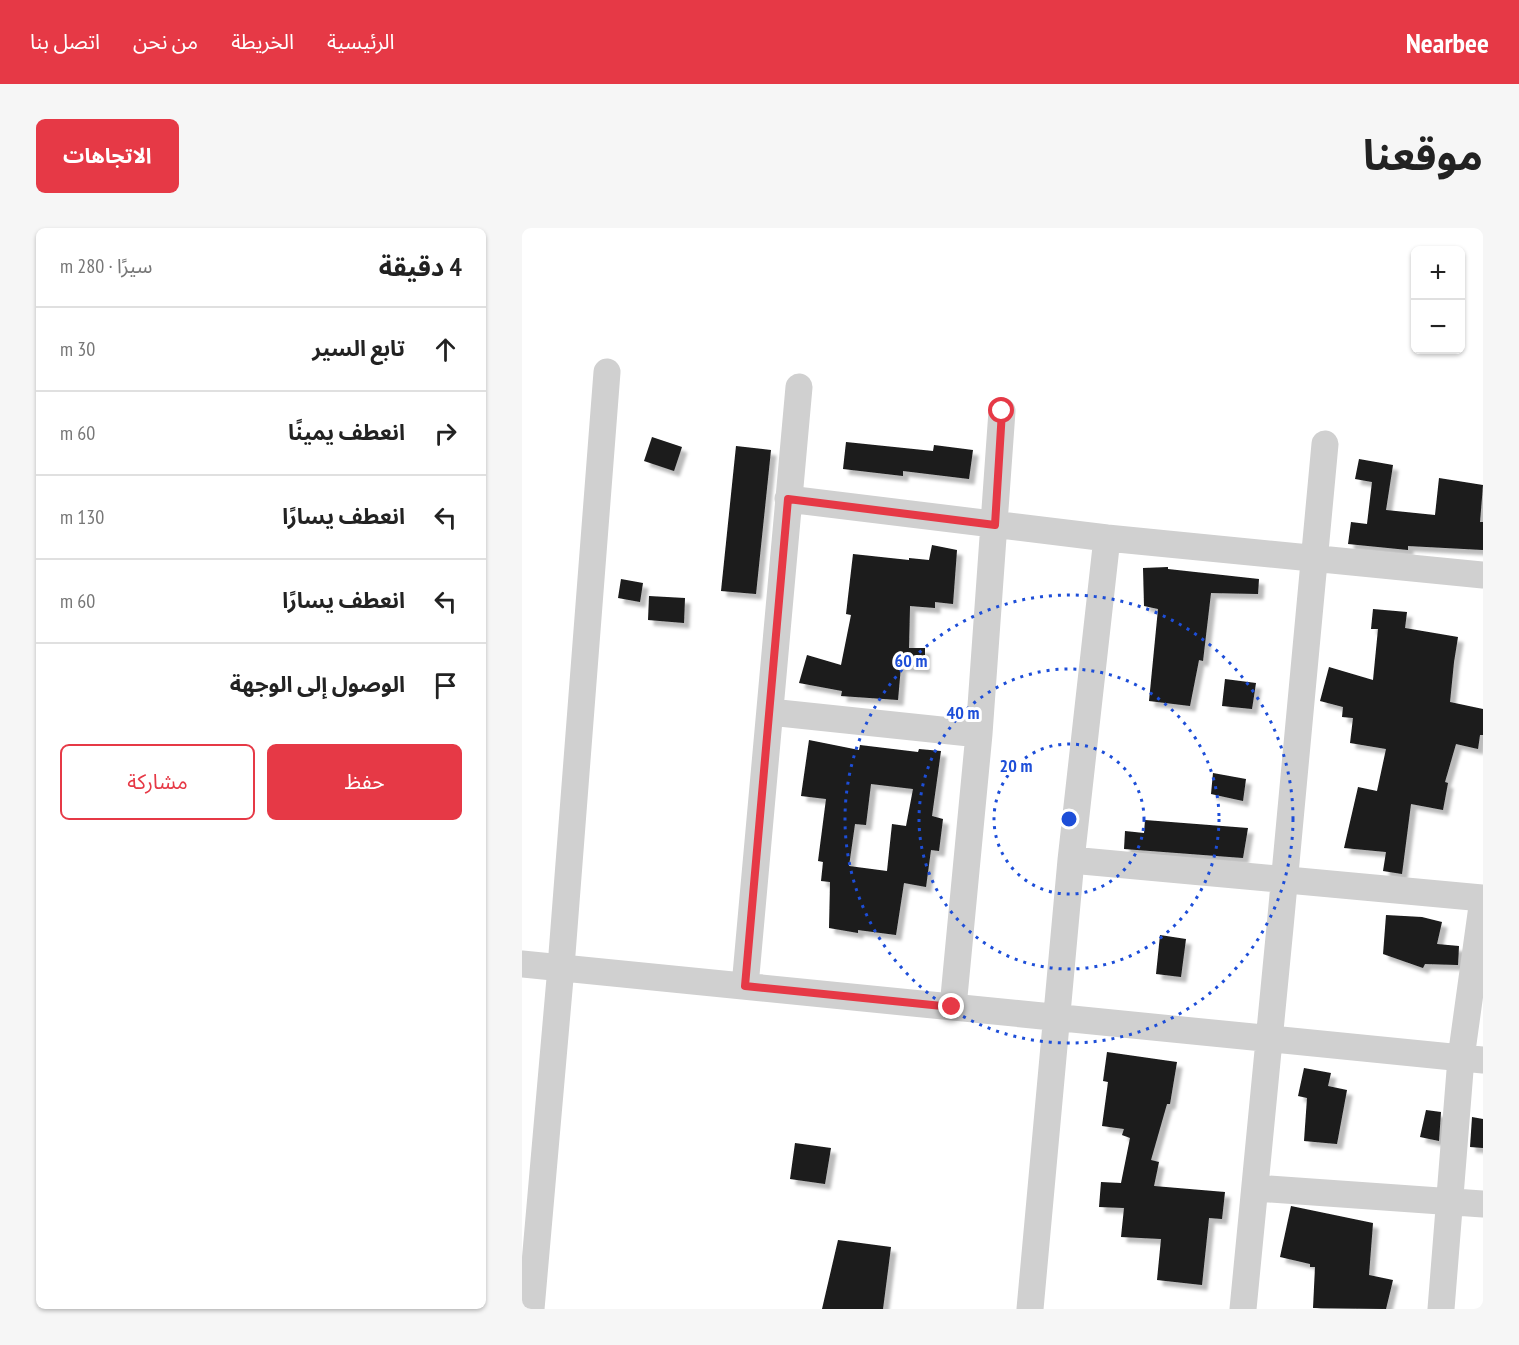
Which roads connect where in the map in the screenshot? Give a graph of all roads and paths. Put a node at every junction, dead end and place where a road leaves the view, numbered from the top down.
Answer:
1 (607, 372) dead end
2 (800, 387) dead end
3 (1002, 411) dead end
4 (1325, 444) dead end
5 (788, 499) junction
6 (995, 525) junction
7 (1107, 538) junction
8 (1315, 557) junction
9 (1483, 575) edge
10 (770, 711) junction
11 (979, 734) junction
12 (1071, 860) junction
13 (1285, 879) junction
14 (1483, 899) edge
15 (522, 964) edge
16 (561, 967) junction
17 (745, 986) junction
18 (952, 1007) junction
19 (1056, 1017) junction
20 (1268, 1038) junction
21 (1472, 1059) edge
22 (1255, 1188) junction
23 (1450, 1200) junction
24 (1483, 1204) edge
25 (531, 1309) edge
26 (1030, 1309) edge
27 (1243, 1309) edge
28 (1441, 1309) edge

1 - 16 street
2 - 5 street
3 - 6 street
4 - 8 street
5 - 6 street
5 - 10 street
6 - 7 street
6 - 11 street
7 - 8 street
7 - 12 street
8 - 9 street
8 - 13 street
10 - 11 street
10 - 17 street
11 - 18 street
12 - 13 street
12 - 19 street
13 - 14 street
13 - 20 street
14 - 21 street
15 - 16 street
16 - 17 street
16 - 25 street
17 - 18 street
18 - 19 street
19 - 20 street
19 - 26 street
20 - 21 street
20 - 22 street
21 - 23 street
22 - 23 street
22 - 27 street
23 - 24 street
23 - 28 street

